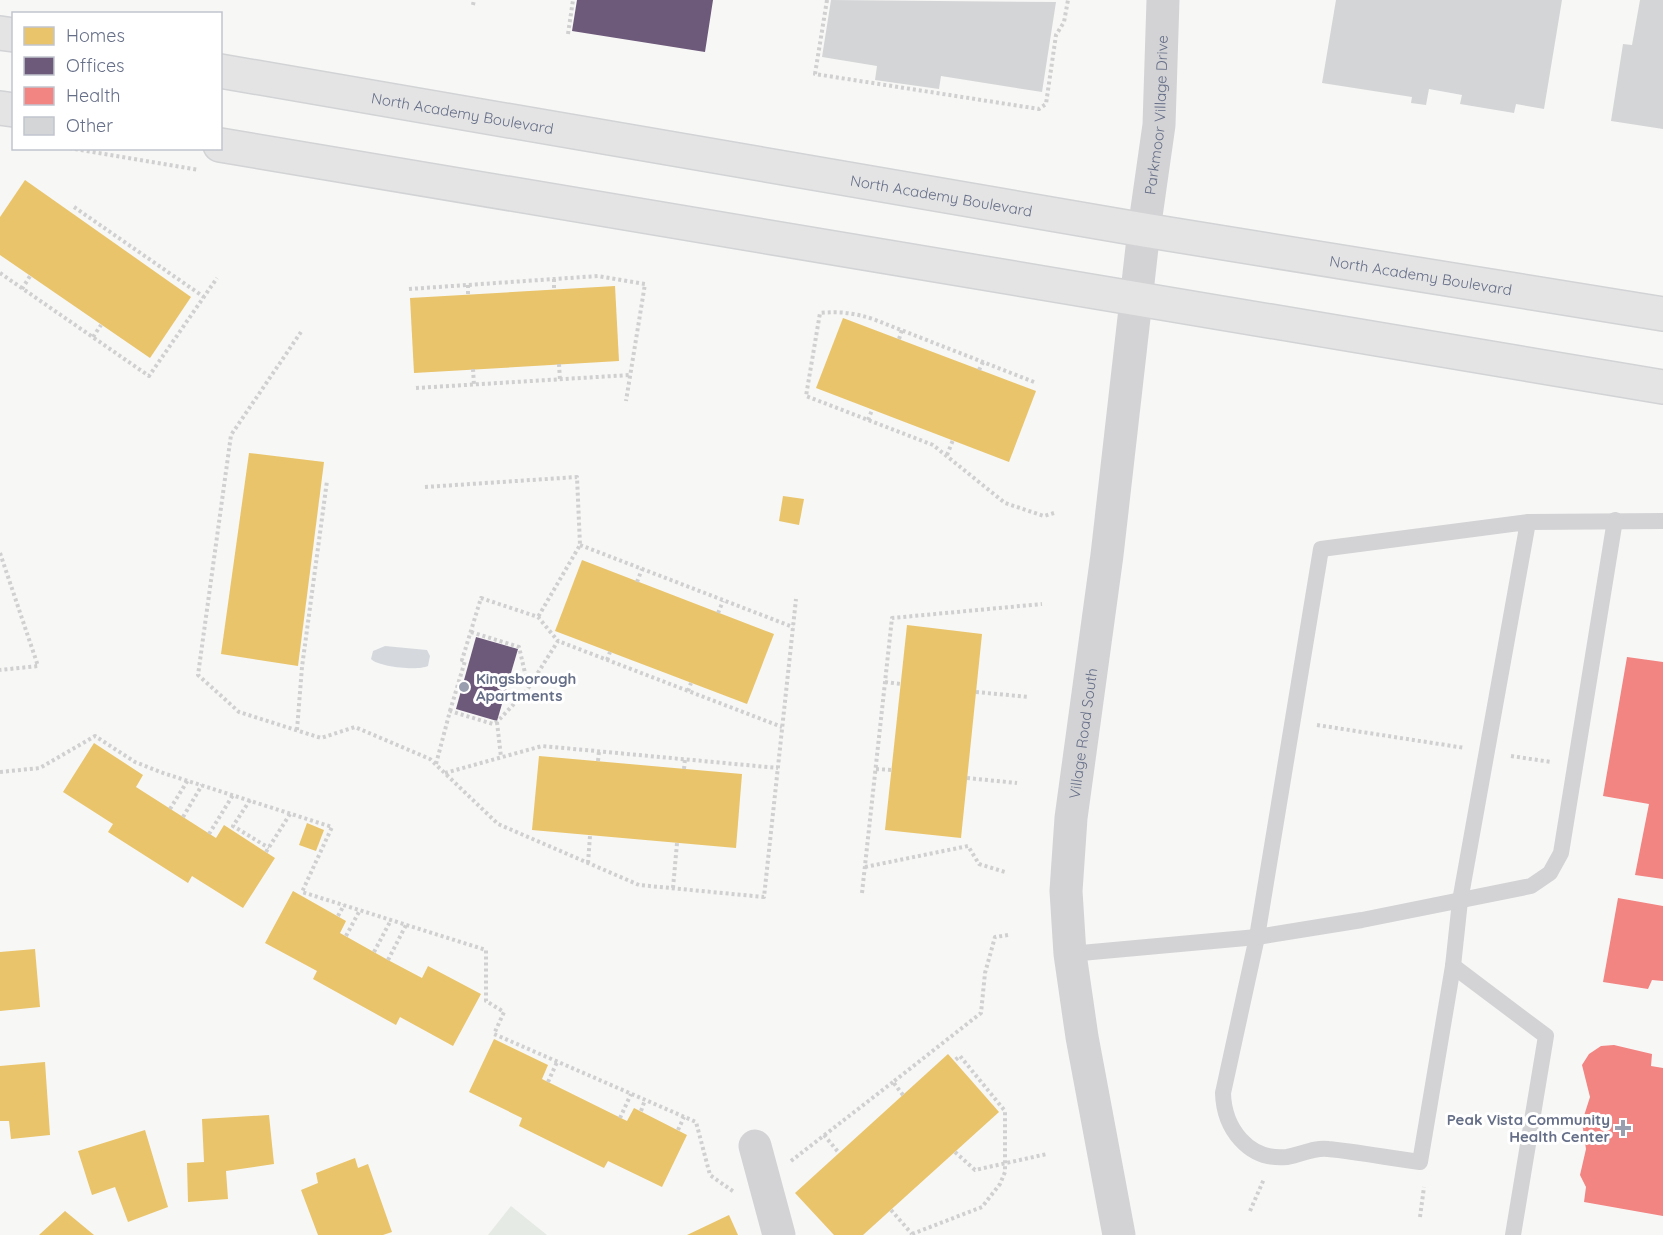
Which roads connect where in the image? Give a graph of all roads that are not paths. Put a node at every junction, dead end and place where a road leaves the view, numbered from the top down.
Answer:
1 (1163, 0) edge
2 (222, 71) edge
3 (222, 145) edge
4 (1144, 230) junction
5 (1136, 300) junction
6 (1663, 314) edge
7 (1663, 387) edge
8 (1615, 520) junction
9 (1663, 521) edge
10 (1528, 522) junction
11 (1460, 901) junction
12 (1257, 937) junction
13 (1070, 954) junction
14 (1453, 966) junction
15 (755, 1146) dead end
16 (779, 1235) edge
17 (1119, 1235) edge
18 (1513, 1235) edge

1 - 4 street, Parkmoor Village Drive
2 - 4 highway, North Academy Boulevard
3 - 5 highway
4 - 5 street, Village Road South
4 - 6 highway, North Academy Boulevard
5 - 7 highway
5 - 13 street, Village Road South
8 - 9 lane
8 - 10 lane
8 - 11 lane
10 - 11 lane
10 - 12 lane
11 - 12 lane
11 - 14 lane
12 - 13 lane
12 - 14 lane
13 - 17 street, Village Road South
14 - 18 lane
15 - 16 street

